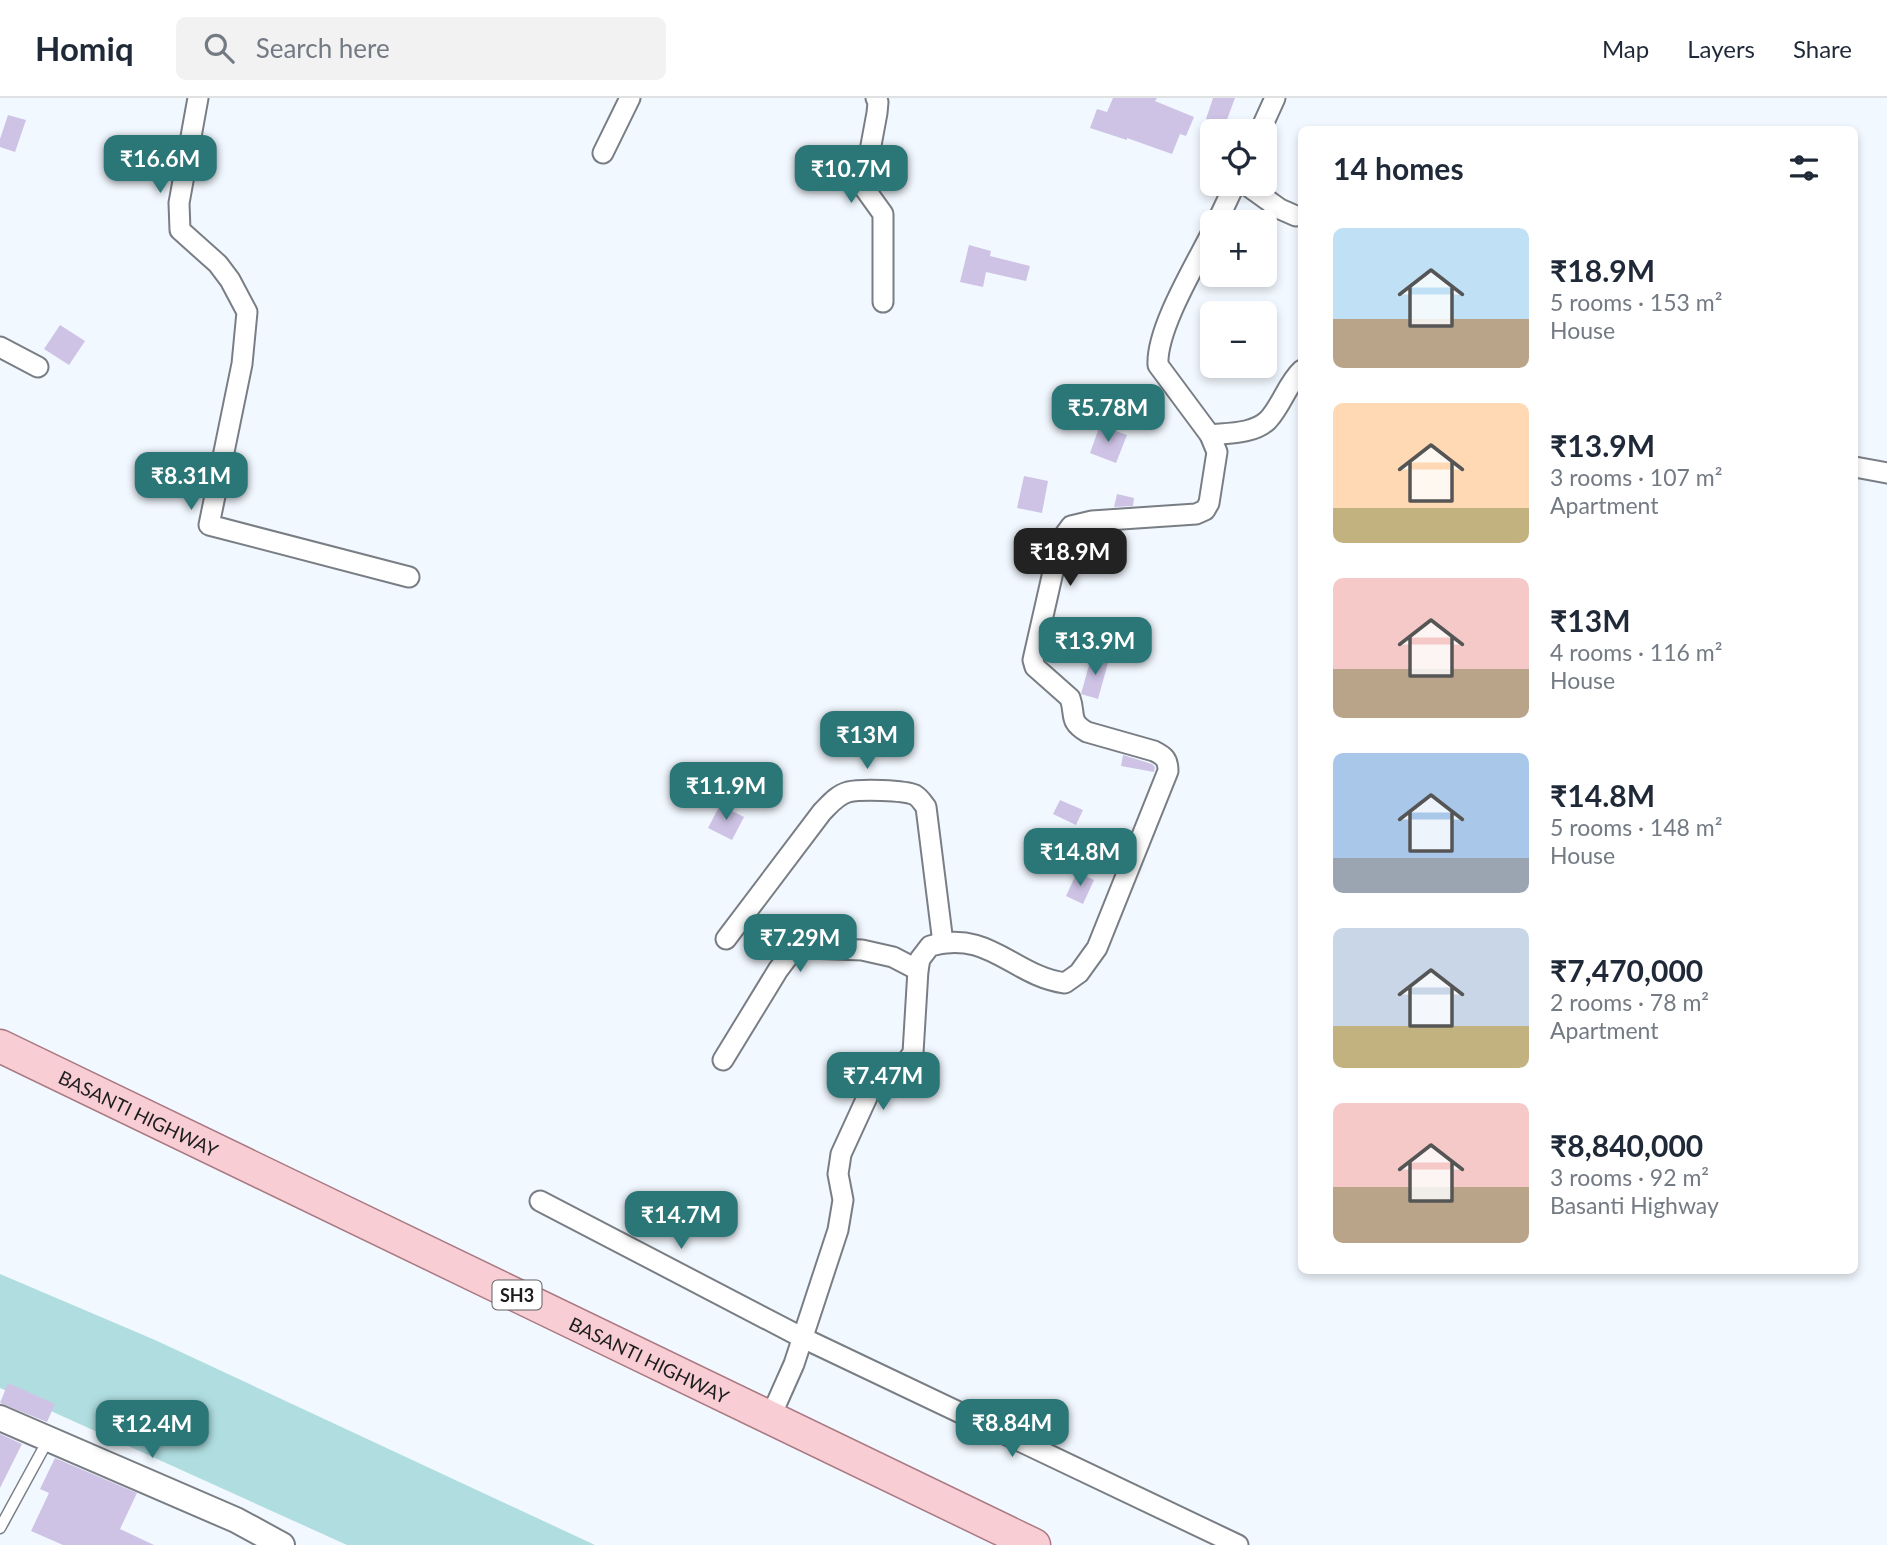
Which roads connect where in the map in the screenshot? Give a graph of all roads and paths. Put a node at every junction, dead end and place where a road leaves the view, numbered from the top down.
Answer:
1 (198, 98) edge
2 (630, 98) edge
3 (876, 98) edge
4 (1275, 98) edge
5 (1265, 119) edge
6 (603, 153) dead end
7 (1262, 196) edge
8 (1296, 215) dead end
9 (1200, 256) edge
10 (883, 302) dead end
11 (0, 347) edge
12 (38, 367) dead end
13 (1298, 374) edge
14 (1210, 435) junction
15 (1858, 468) edge
16 (1887, 473) edge
17 (409, 578) dead end
18 (726, 939) dead end
19 (950, 942) junction
20 (918, 970) junction
21 (0, 1046) edge
22 (723, 1060) dead end
23 (540, 1201) dead end
24 (806, 1331) junction
25 (775, 1407) junction
26 (0, 1418) edge
27 (48, 1440) junction
28 (0, 1528) edge
29 (282, 1545) edge
30 (1034, 1545) edge
31 (1238, 1545) edge

1 - 17 street
2 - 6 street
3 - 10 street
4 - 5 street
7 - 8 street
9 - 14 street
11 - 12 street
13 - 14 street
14 - 19 street
15 - 16 street
18 - 19 street
19 - 20 street
20 - 22 street
20 - 24 street
21 - 25 main road, BASANTI HIGHWAY / SH3
23 - 24 street
24 - 25 street
24 - 31 street
25 - 30 main road, BASANTI HIGHWAY / SH3
26 - 27 street
27 - 28 lane
27 - 29 street

